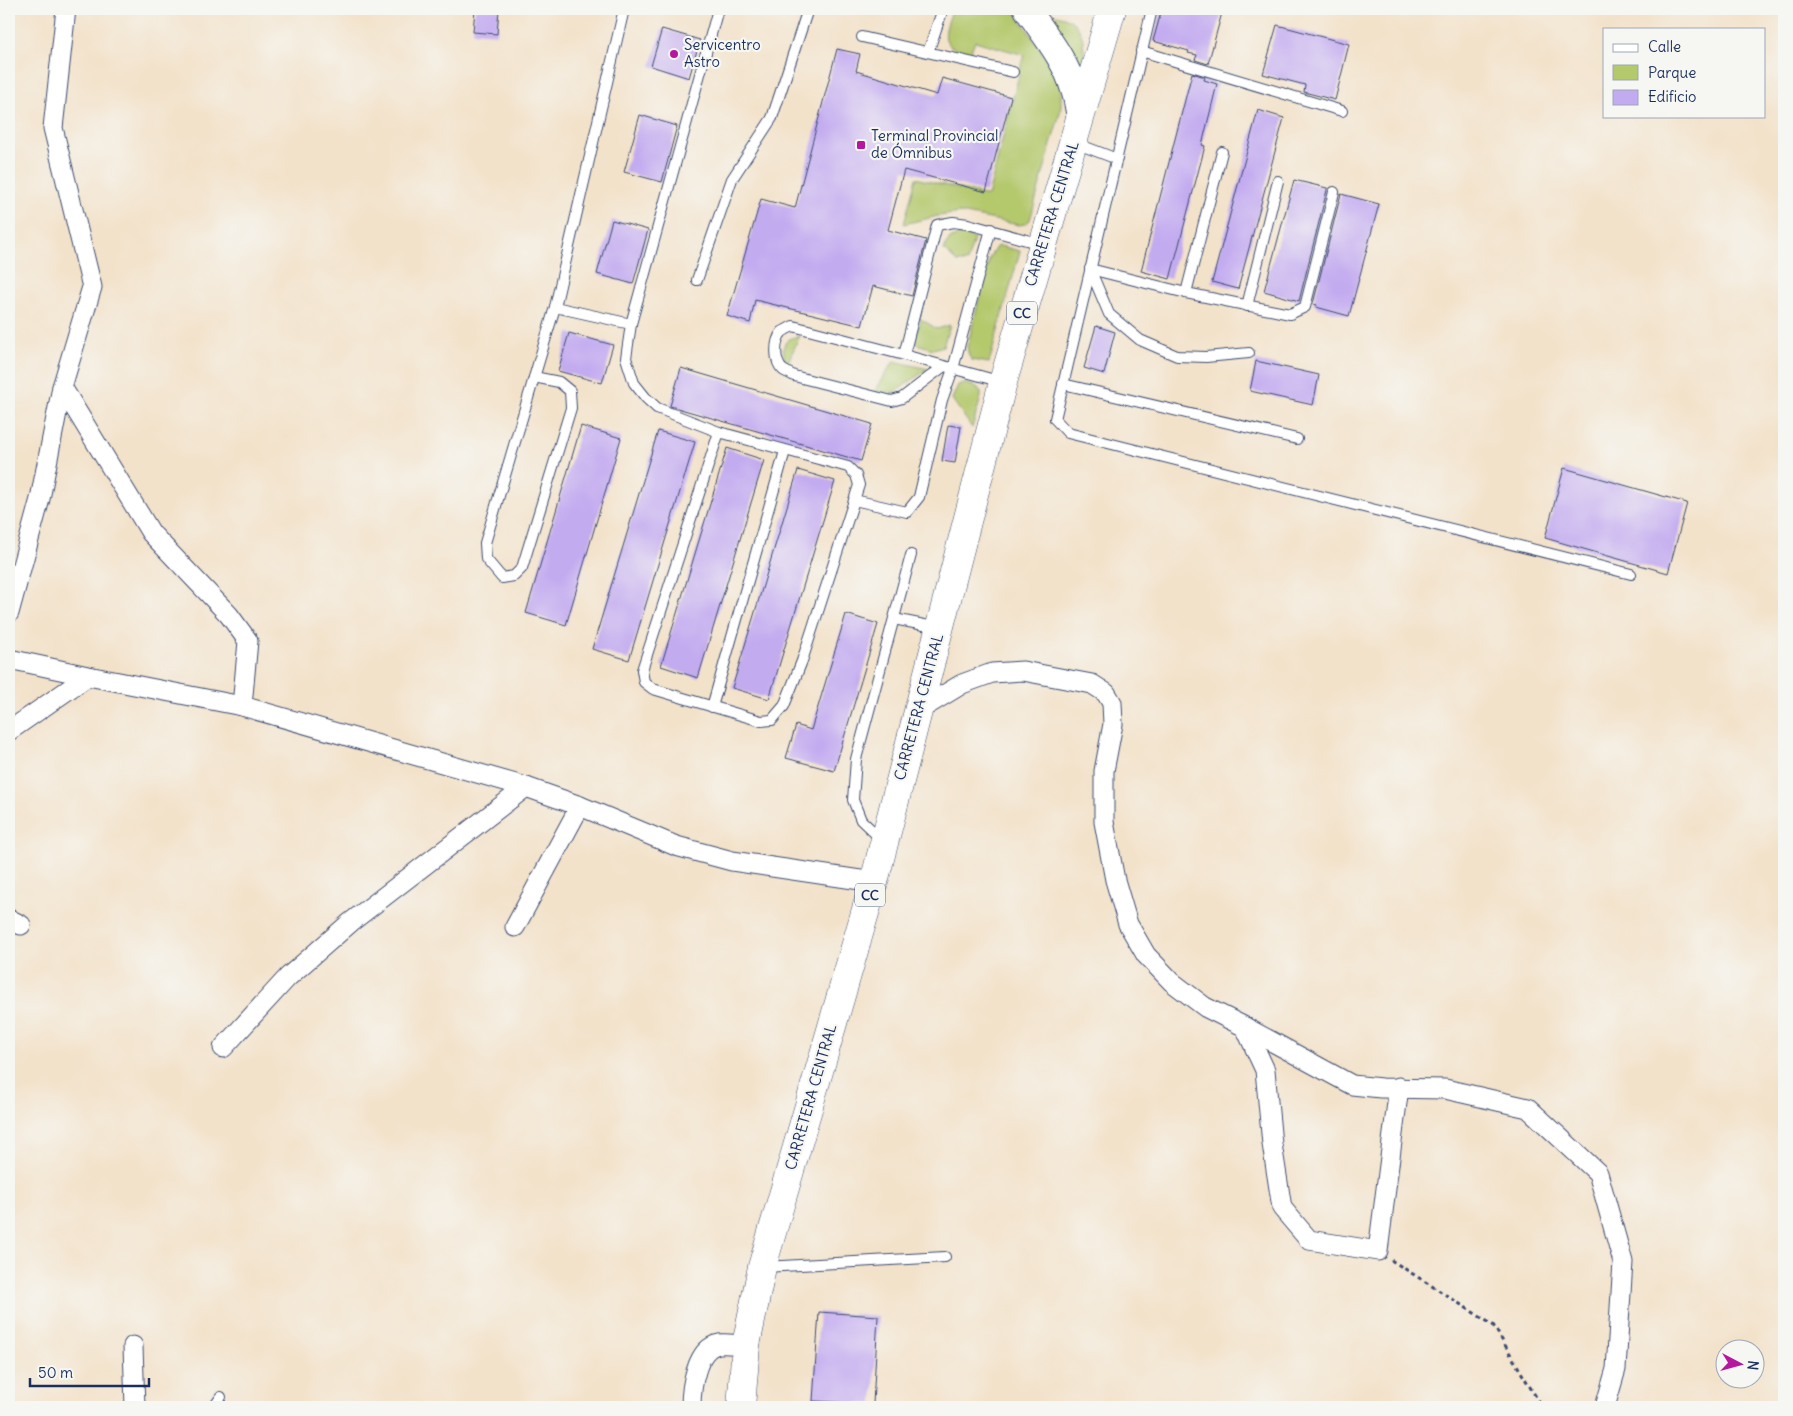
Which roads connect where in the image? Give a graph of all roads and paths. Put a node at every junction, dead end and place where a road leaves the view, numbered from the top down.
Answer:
1 (66, 9) edge
2 (624, 9) edge
3 (718, 9) edge
4 (808, 9) edge
5 (943, 9) edge
6 (1027, 9) edge
7 (1112, 9) edge
8 (1152, 9) edge
9 (862, 37) dead end
10 (1142, 51) junction
11 (928, 52) junction
12 (1013, 72) dead end
13 (1342, 111) dead end
14 (1080, 116) junction
15 (1074, 143) junction
16 (1222, 152) dead end
17 (1117, 158) junction
18 (1278, 181) dead end
19 (1334, 192) dead end
20 (991, 229) junction
21 (1042, 244) junction
22 (1090, 269) junction
23 (697, 280) dead end
24 (1186, 292) junction
25 (1247, 306) junction
26 (555, 307) junction
27 (631, 324) junction
28 (1249, 353) dead end
29 (904, 354) junction
30 (948, 367) junction
31 (534, 377) junction
32 (1002, 382) junction
33 (1063, 384) junction
34 (62, 387) junction
35 (719, 432) junction
36 (1297, 439) dead end
37 (785, 451) junction
38 (854, 500) junction
39 (911, 556) dead end
40 (1631, 574) dead end
41 (9, 613) edge
42 (894, 619) junction
43 (940, 628) junction
44 (9, 659) edge
45 (88, 676) junction
46 (242, 706) junction
47 (712, 707) junction
48 (919, 710) junction
49 (9, 731) edge
50 (526, 787) junction
51 (580, 806) junction
52 (883, 842) junction
53 (874, 882) junction
54 (515, 927) dead end
55 (1244, 1026) junction
56 (223, 1048) dead end
57 (1399, 1088) junction
58 (1378, 1251) junction
59 (945, 1257) dead end
60 (762, 1267) junction
61 (746, 1345) junction
62 (133, 1346) dead end
63 (221, 1397) dead end
64 (135, 1407) edge
65 (214, 1407) edge
66 (691, 1407) edge
67 (741, 1407) edge
68 (1542, 1407) edge
69 (1605, 1407) edge

1 - 34 street
2 - 26 lane
3 - 27 lane
4 - 23 lane
5 - 11 lane
6 - 14 main road
7 - 14 main road, CARRETERA CENTRAL / CC
8 - 10 lane
9 - 11 lane
10 - 13 lane
10 - 17 lane
11 - 12 lane
14 - 15 main road, CARRETERA CENTRAL / CC
15 - 17 lane
15 - 21 main road, CARRETERA CENTRAL / CC
16 - 24 lane
17 - 22 lane
18 - 25 lane
19 - 25 lane
20 - 21 lane
20 - 29 lane
20 - 30 lane
21 - 32 main road, CARRETERA CENTRAL / CC
22 - 24 lane
22 - 28 lane
22 - 33 lane
24 - 25 lane
26 - 27 lane
26 - 31 lane
27 - 35 lane
29 - 30 lane
29 - 30 lane
30 - 32 lane
30 - 38 lane
31 - 31 lane
32 - 43 main road, CARRETERA CENTRAL / CC
33 - 36 lane
33 - 40 lane
34 - 41 street
34 - 46 street
35 - 37 lane
35 - 47 lane
37 - 38 lane
37 - 47 lane
38 - 47 lane
39 - 42 lane
42 - 43 lane
42 - 52 lane
43 - 48 main road, CARRETERA CENTRAL / CC
44 - 45 street
45 - 46 street
45 - 49 street
46 - 50 street
48 - 52 main road, CARRETERA CENTRAL / CC
48 - 55 street
50 - 51 street
50 - 56 street
51 - 53 street
51 - 54 street
52 - 53 main road, CARRETERA CENTRAL / CC
53 - 60 main road, CARRETERA CENTRAL / CC
55 - 57 street
55 - 58 street
57 - 58 street
57 - 69 street
58 - 68 path
59 - 60 lane
60 - 61 main road, CARRETERA CENTRAL / CC
61 - 66 street
61 - 67 main road, CARRETERA CENTRAL / CC
62 - 64 street
63 - 65 lane

